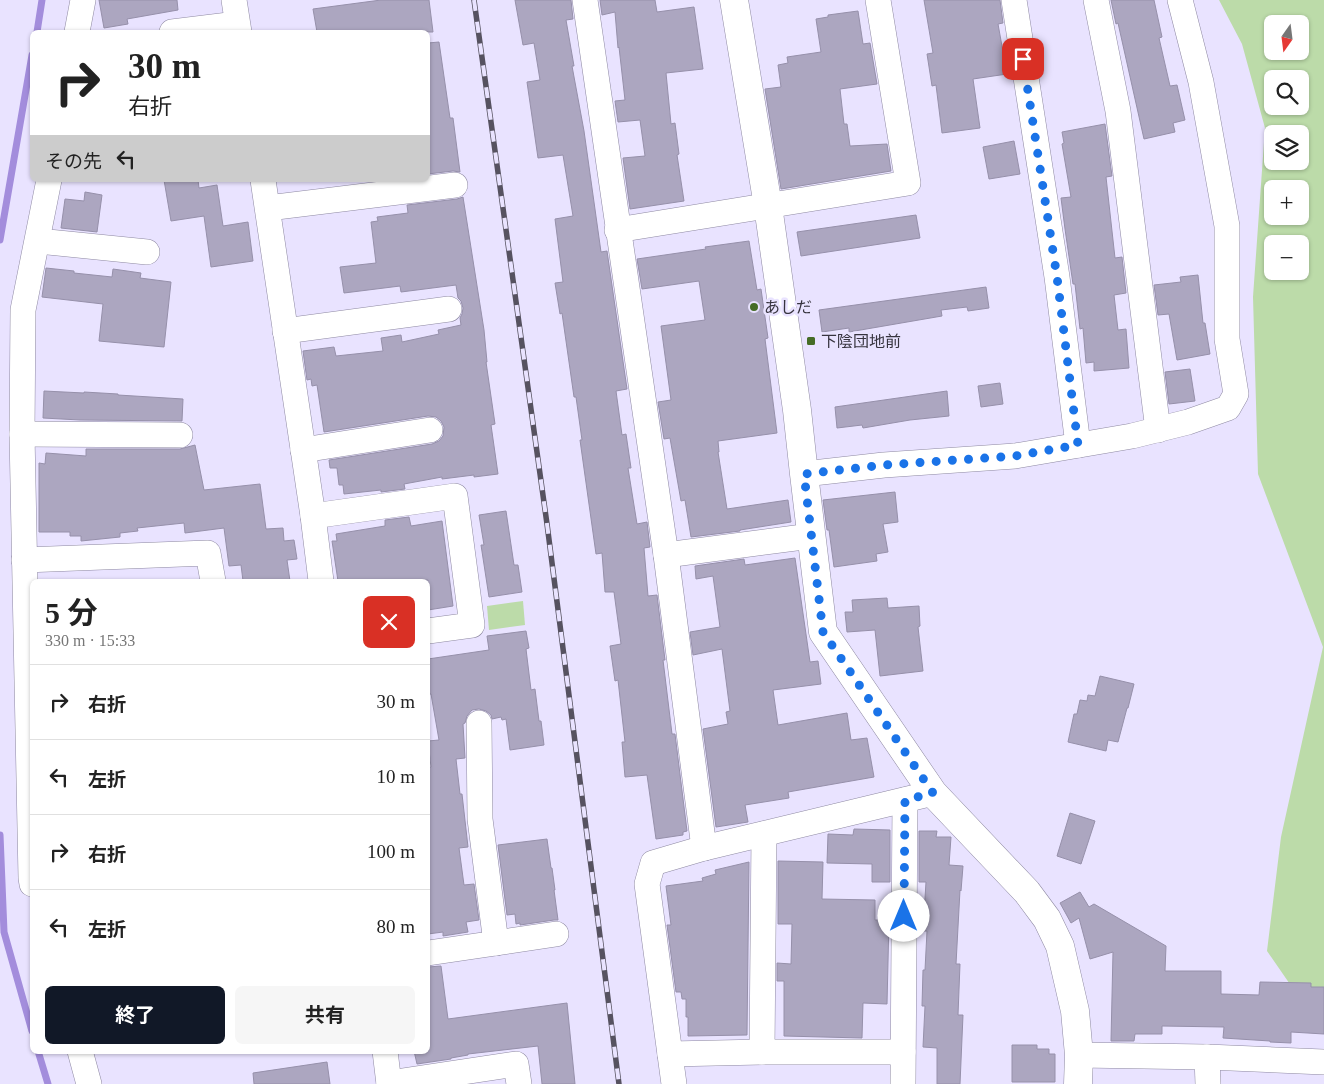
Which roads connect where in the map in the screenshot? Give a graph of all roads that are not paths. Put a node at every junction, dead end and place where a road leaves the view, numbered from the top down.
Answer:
1 (83, 0) edge
2 (585, 0) edge
3 (734, 0) edge
4 (878, 0) edge
5 (1014, 0) edge
6 (1096, 0) edge
7 (1180, 0) edge
8 (236, 19) edge
9 (77, 30) edge
10 (182, 30) edge
11 (49, 182) edge
12 (263, 182) edge
13 (455, 185) dead end
14 (768, 206) junction
15 (268, 208) junction
16 (618, 230) junction
17 (38, 241) junction
18 (147, 252) dead end
19 (449, 309) dead end
20 (285, 331) junction
21 (430, 430) dead end
22 (1158, 430) junction
23 (22, 434) junction
24 (180, 436) dead end
25 (1078, 445) junction
26 (303, 450) junction
27 (804, 474) junction
28 (312, 516) junction
29 (811, 536) junction
30 (666, 555) junction
31 (24, 560) junction
32 (213, 579) edge
33 (321, 579) edge
34 (430, 631) edge
35 (30, 686) edge
36 (480, 723) dead end
37 (933, 793) junction
38 (905, 800) junction
39 (764, 834) junction
40 (704, 848) junction
41 (556, 934) dead end
42 (496, 942) junction
43 (430, 953) edge
44 (762, 1052) junction
45 (904, 1052) junction
46 (81, 1054) edge
47 (385, 1054) edge
48 (670, 1054) junction
49 (1079, 1055) junction
50 (1207, 1057) junction
51 (1324, 1062) edge
52 (389, 1083) edge
53 (88, 1084) edge
54 (519, 1084) edge
55 (674, 1084) edge
56 (903, 1084) edge
57 (1078, 1084) edge
58 (1208, 1084) edge

1 - 9 street
2 - 16 street
3 - 14 street
4 - 14 street
5 - 25 street
6 - 22 street
7 - 22 street
8 - 10 street
11 - 17 street
12 - 15 street
13 - 15 street
14 - 16 street
14 - 27 street
15 - 20 street
16 - 30 street
17 - 18 street
17 - 23 street
19 - 20 street
20 - 26 street
21 - 26 street
22 - 25 street
23 - 24 street
23 - 31 street
25 - 27 street
26 - 28 street
27 - 29 street
28 - 33 street
28 - 34 street
29 - 30 street
29 - 37 street
30 - 40 street
31 - 32 street
31 - 35 street
36 - 42 street
37 - 38 street
37 - 49 street
38 - 39 street
38 - 45 street
39 - 40 street
39 - 44 street
40 - 48 street
41 - 42 street
42 - 43 street
44 - 45 street
44 - 48 street
45 - 56 street
46 - 53 street
47 - 52 street
48 - 55 street
49 - 50 street
49 - 57 street
50 - 51 street
50 - 58 street
52 - 54 street

